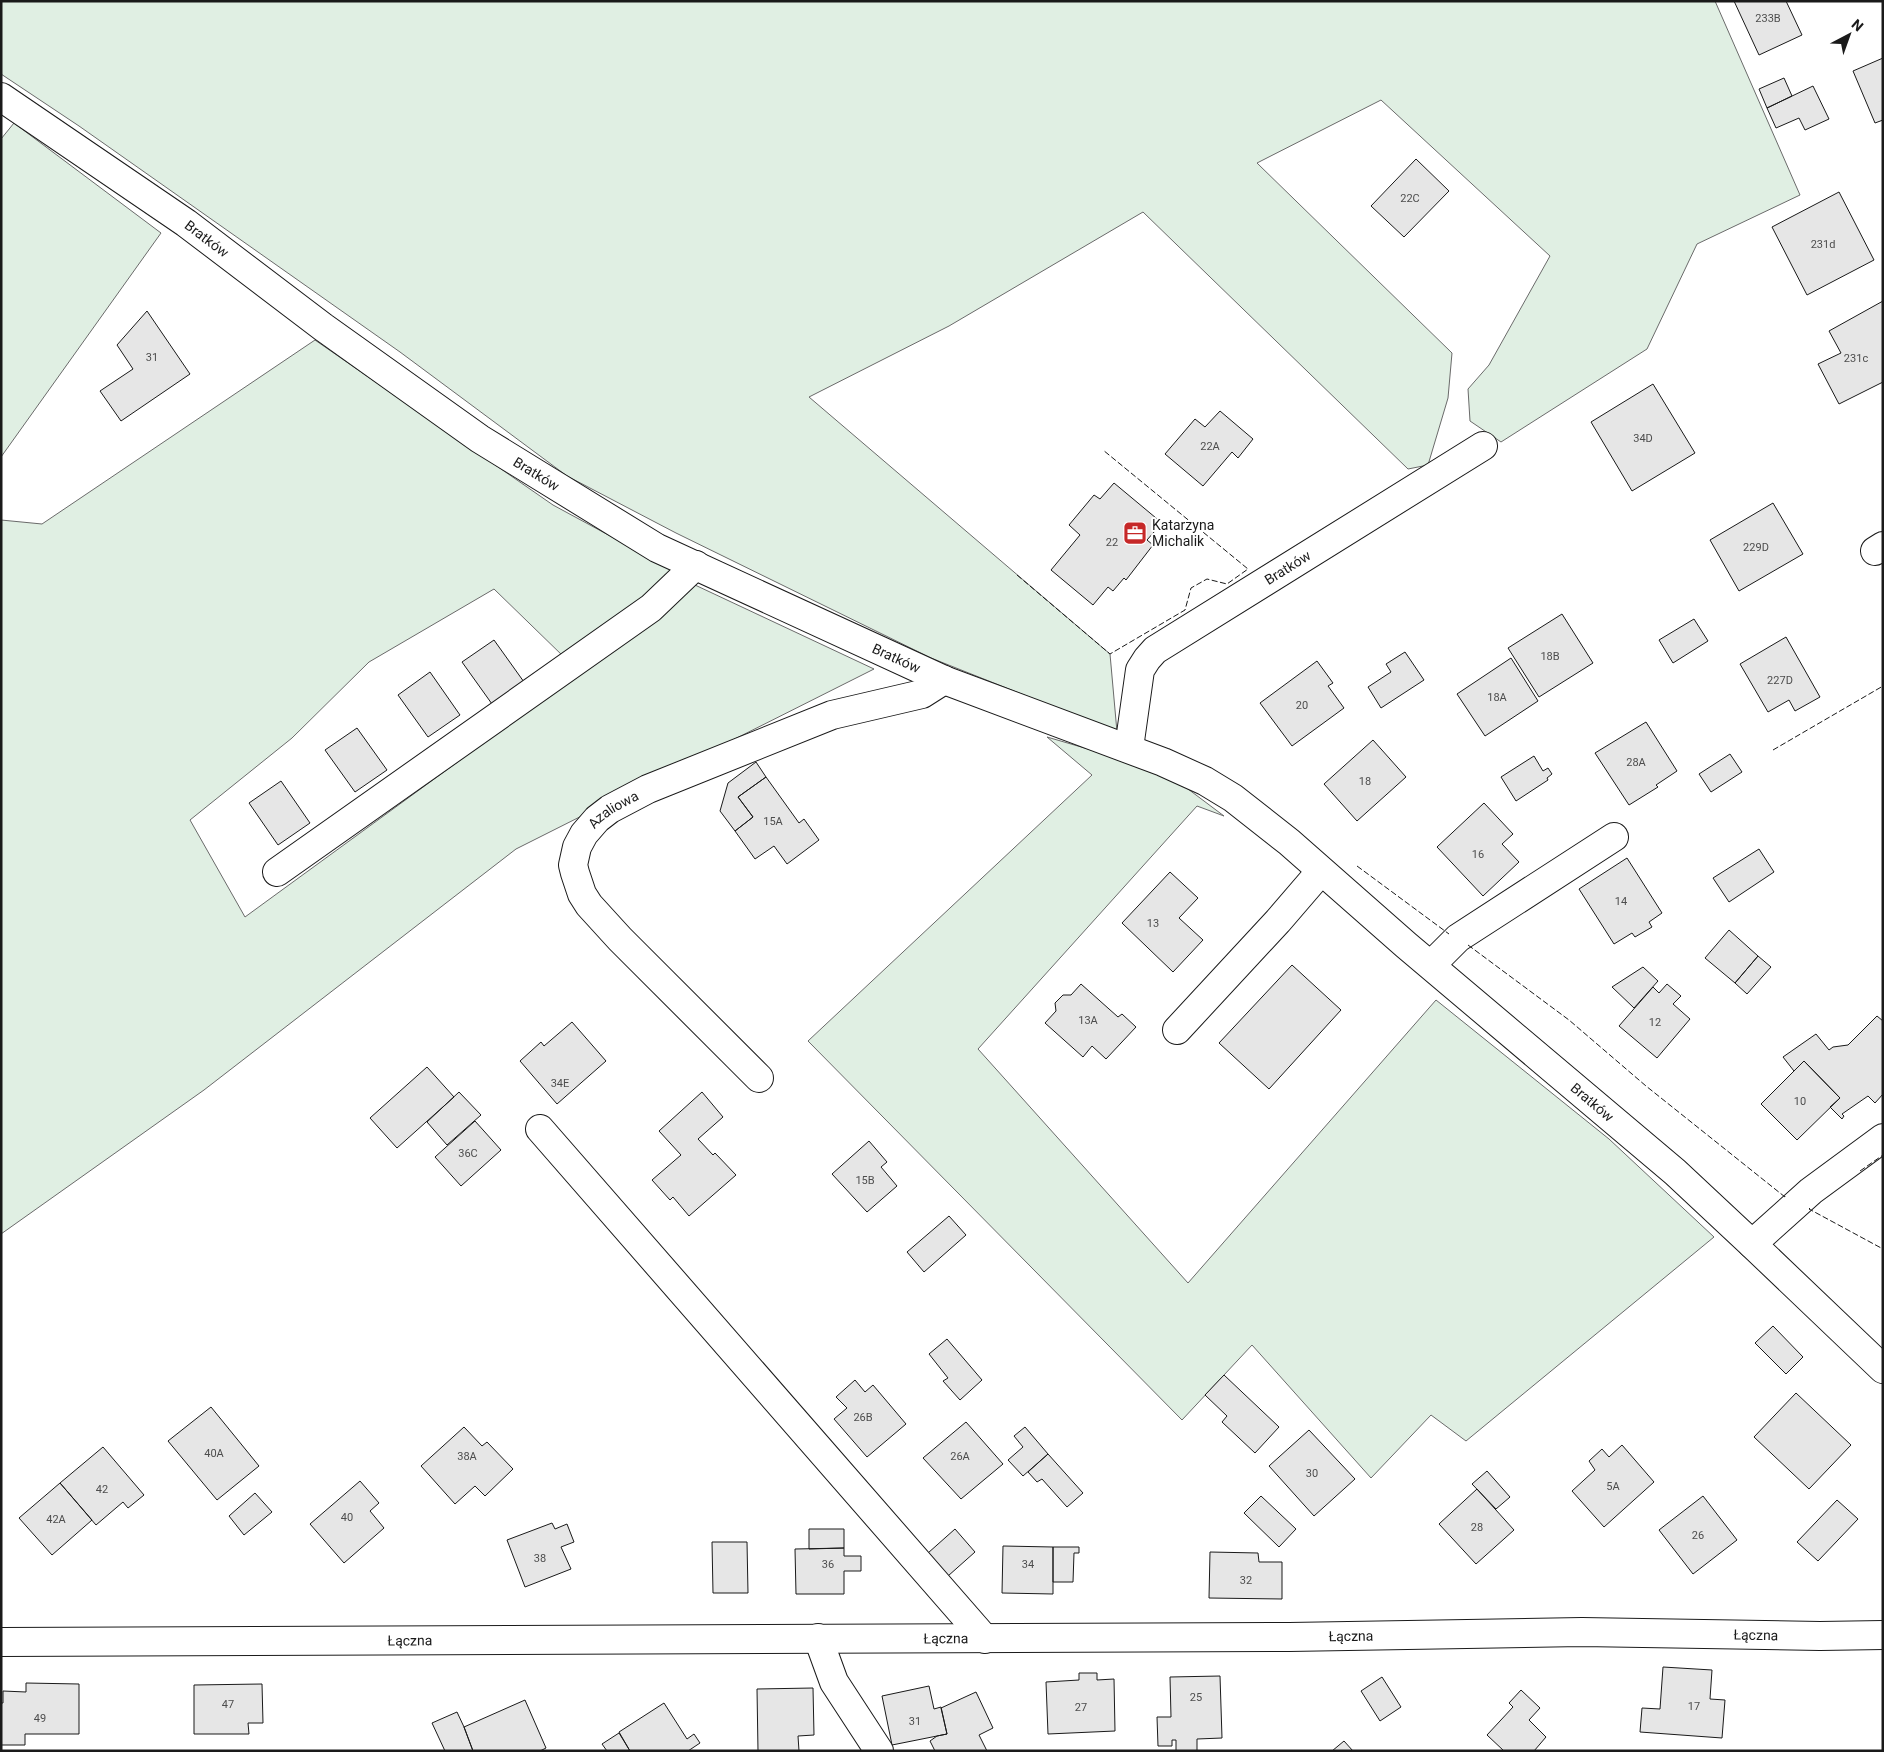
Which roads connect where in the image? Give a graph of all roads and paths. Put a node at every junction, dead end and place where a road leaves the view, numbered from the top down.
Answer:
1 (1, 96) edge
2 (1483, 446) dead end
3 (696, 565) junction
4 (944, 680) junction
5 (1129, 748) junction
6 (1614, 837) dead end
7 (1321, 871) junction
8 (277, 872) dead end
9 (1431, 965) junction
10 (1177, 1030) dead end
11 (759, 1078) dead end
12 (540, 1129) dead end
13 (1883, 1138) edge
14 (1752, 1244) junction
15 (1883, 1369) edge
16 (1883, 1635) edge
17 (818, 1638) junction
18 (985, 1639) junction
19 (1, 1642) edge
20 (879, 1751) edge

1 - 3 street, Bratków
2 - 5 street, Bratków
3 - 4 street, Bratków
3 - 8 street
4 - 5 street, Bratków
4 - 11 street, Azaliowa
5 - 7 street, Bratków
6 - 9 street
7 - 9 street, Bratków
7 - 10 street
9 - 14 street, Bratków
12 - 18 street
13 - 14 street
14 - 15 street, Bratków
16 - 18 street, Łączna
17 - 18 street, Łączna
17 - 19 street, Łączna
17 - 20 street

